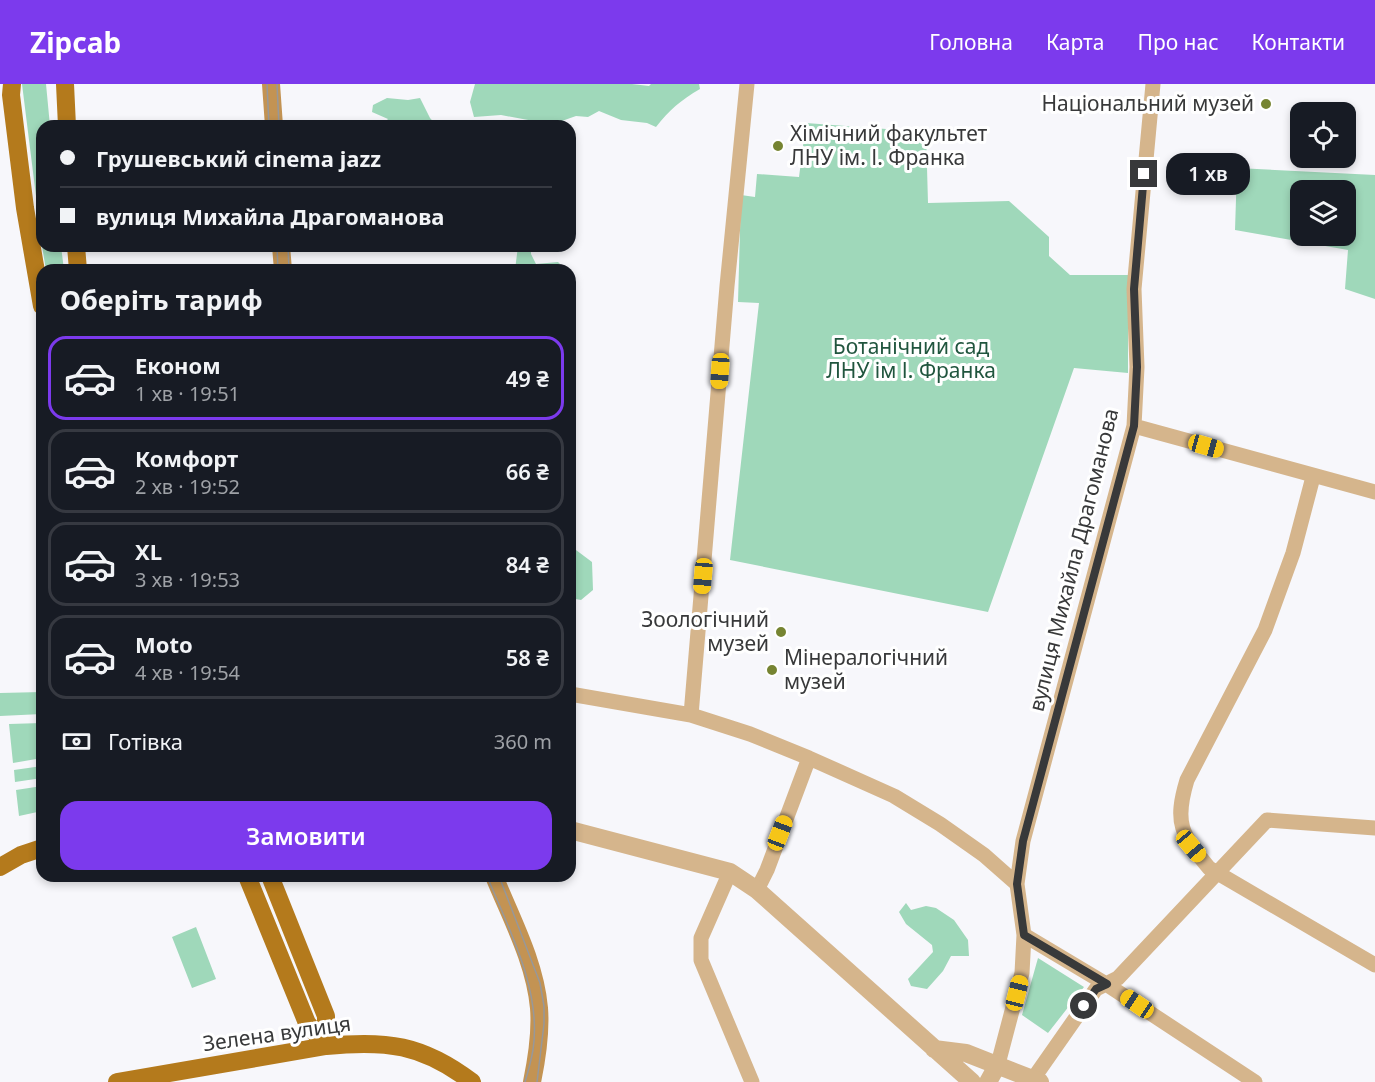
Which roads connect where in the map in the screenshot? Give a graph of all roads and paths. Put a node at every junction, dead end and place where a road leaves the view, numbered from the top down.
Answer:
1 (65, 84) edge
2 (271, 84) edge
3 (747, 84) edge
4 (1153, 84) edge
5 (7, 91) edge
6 (68, 120) edge
7 (274, 120) edge
8 (36, 271) edge
9 (1134, 426) junction
10 (1313, 477) junction
11 (1375, 492) edge
12 (576, 695) edge
13 (692, 714) junction
14 (809, 758) junction
15 (1375, 828) edge
16 (576, 832) edge
17 (36, 850) edge
18 (0, 867) edge
19 (730, 872) junction
20 (1216, 873) junction
21 (250, 882) edge
22 (272, 882) edge
23 (496, 882) edge
24 (1017, 884) junction
25 (757, 890) junction
26 (1024, 935) junction
27 (1375, 965) edge
28 (1107, 984) junction
29 (326, 1046) junction
30 (934, 1049) junction
31 (998, 1064) junction
32 (1035, 1081) edge
33 (117, 1082) edge
34 (472, 1082) edge
35 (532, 1082) edge
36 (752, 1082) edge
37 (972, 1082) edge
38 (988, 1082) edge
39 (1255, 1082) edge

1 - 6 main road
2 - 7 main road
3 - 13 street
4 - 9 street, вулиця Михайла Драгоманова
5 - 8 main road
9 - 10 street
9 - 24 street, вулиця Михайла Драгоманова
10 - 11 street
10 - 20 street
12 - 13 street
13 - 14 street
14 - 24 street
14 - 25 street
15 - 20 street
16 - 19 street
17 - 18 main road
19 - 25 street
19 - 36 street
20 - 27 street
20 - 28 street
21 - 29 main road
22 - 29 main road
23 - 35 main road
24 - 26 street, вулиця Михайла Драгоманова
25 - 30 street
26 - 28 street
26 - 31 street, вулиця Михайла Драгоманова
28 - 32 street
28 - 39 street
29 - 33 main road, Зелена вулиця
29 - 34 main road, Зелена вулиця
30 - 31 street
30 - 37 street
31 - 32 street
31 - 38 street

